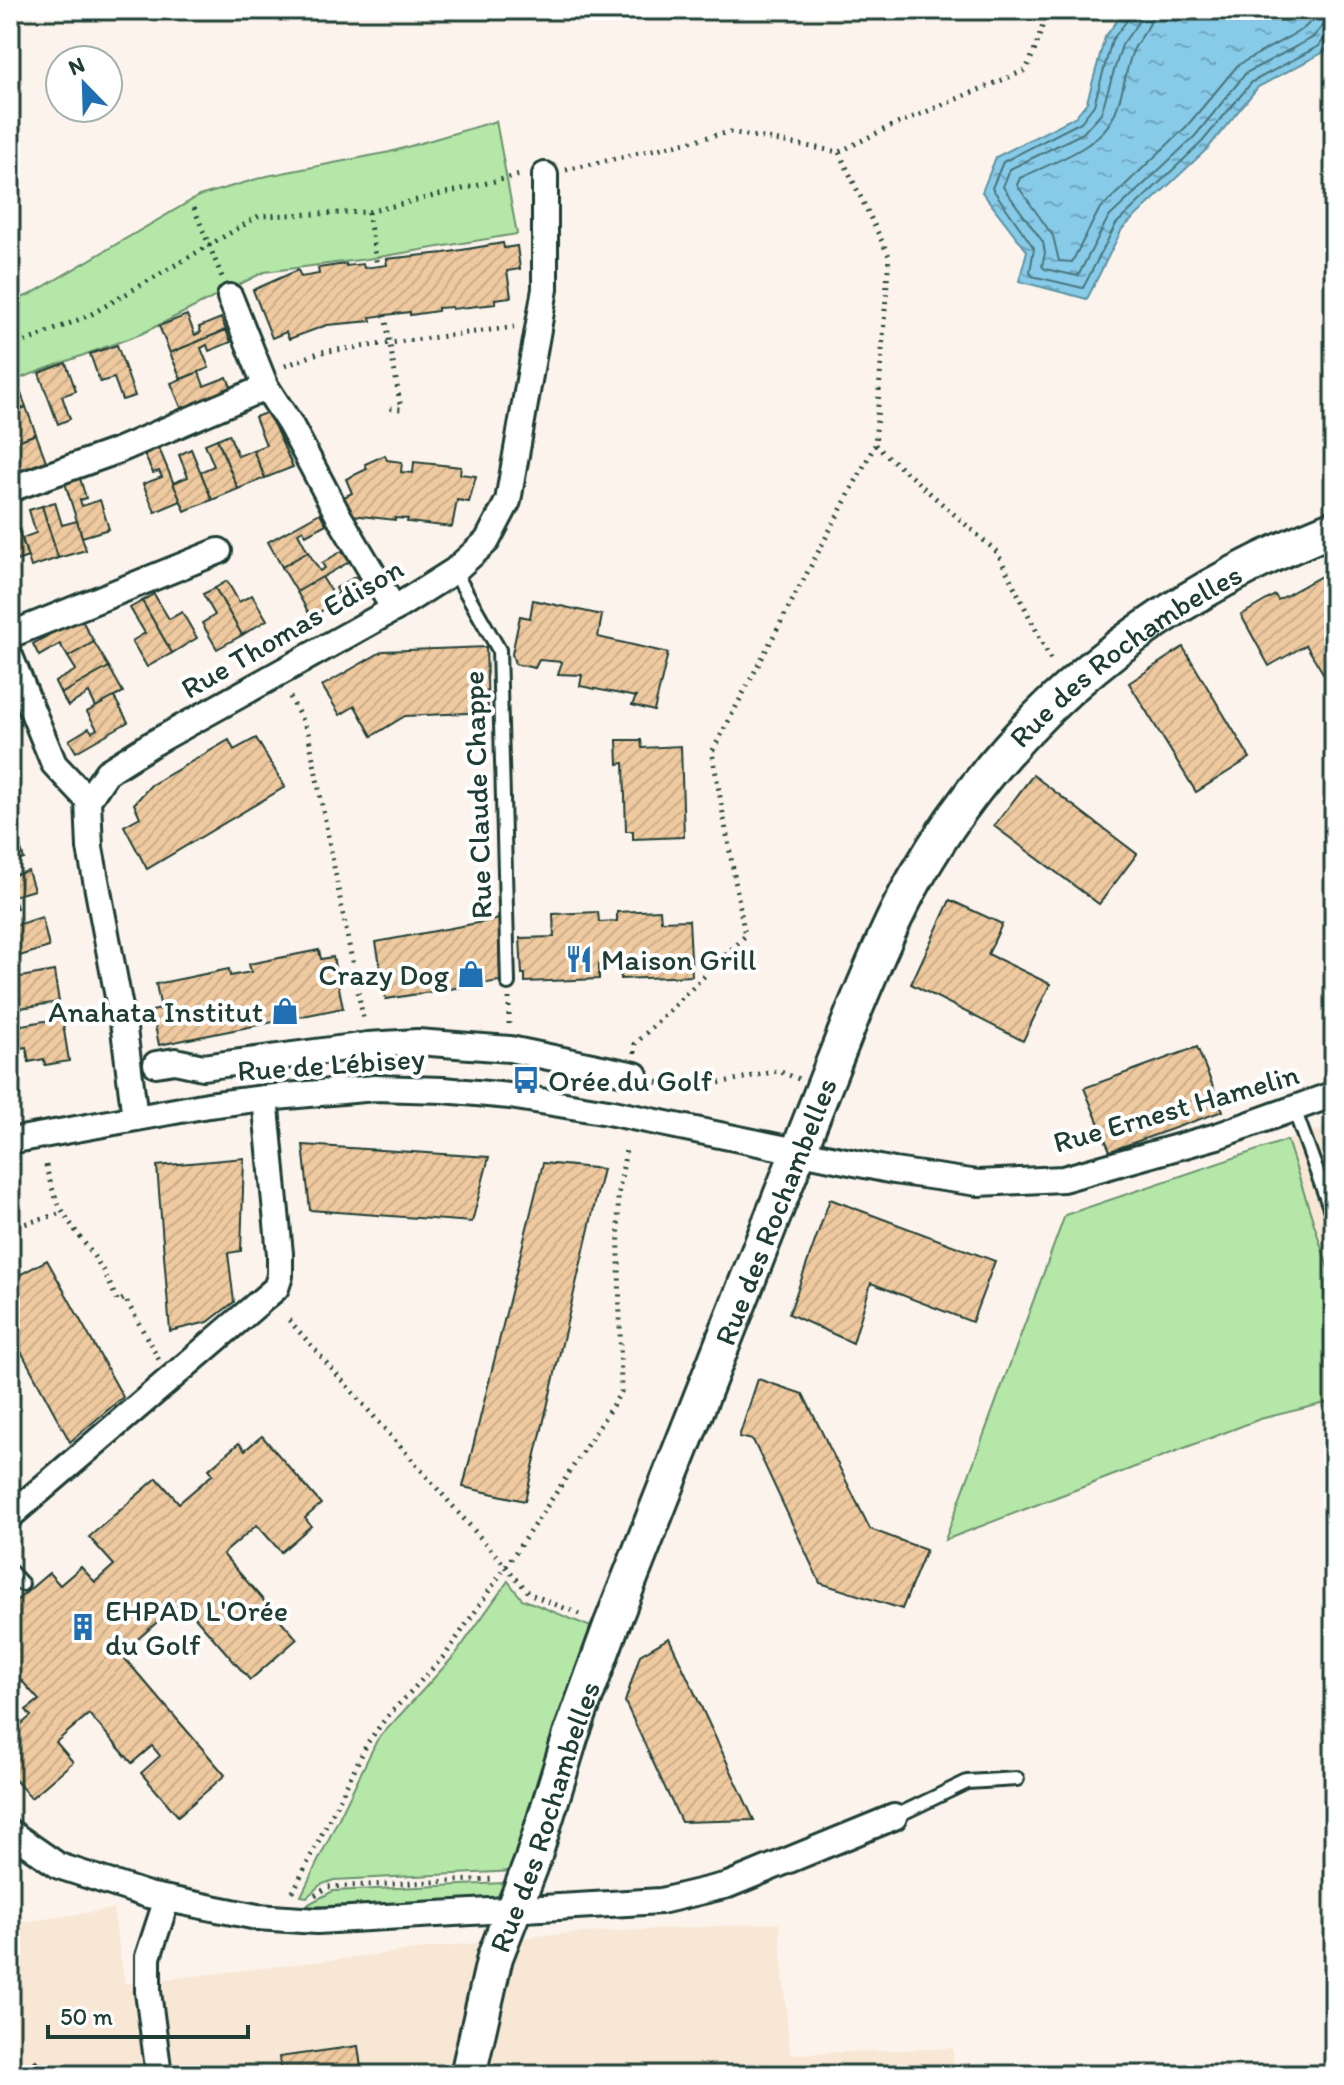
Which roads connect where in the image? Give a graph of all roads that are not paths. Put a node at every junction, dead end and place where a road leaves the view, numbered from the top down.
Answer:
1 (545, 175) road end
2 (230, 297) road end
3 (264, 381) junction
4 (10, 489) edge
5 (1334, 528) edge
6 (219, 551) dead end
7 (454, 571) junction
8 (394, 609) junction
9 (10, 635) edge
10 (10, 656) edge
11 (88, 800) junction
12 (508, 983) road end
13 (156, 1064) dead end
14 (635, 1075) road end
15 (1334, 1094) edge
16 (265, 1098) junction
17 (1294, 1109) junction
18 (135, 1118) junction
19 (10, 1141) edge
20 (798, 1151) junction
21 (1334, 1219) edge
22 (10, 1516) edge
23 (10, 1571) edge
24 (22, 1584) dead end
25 (1017, 1779) dead end
26 (894, 1817) joint
27 (10, 1832) edge
28 (167, 1899) junction
29 (514, 1911) junction
30 (159, 2075) edge
31 (468, 2075) edge

1 - 7 street, Rue Thomas Edison
2 - 3 street
3 - 4 street
3 - 8 street
5 - 20 main road, Rue des Rochambelles
6 - 9 street
7 - 8 street, Rue Thomas Edison
7 - 12 lane, Rue Claude Chappe
8 - 11 street, Rue Thomas Edison
10 - 11 street
11 - 18 street
13 - 14 street
15 - 17 street, Rue Ernest Hamelin
16 - 18 street, Rue de Lébisey
16 - 20 street, Rue de Lébisey
16 - 22 street
17 - 20 street, Rue Ernest Hamelin
17 - 21 lane
18 - 19 street, Rue de Lébisey
20 - 29 main road, Rue des Rochambelles
23 - 24 lane
25 - 26 lane
26 - 29 street
27 - 28 street
28 - 29 street
28 - 30 street
29 - 31 main road, Rue des Rochambelles

